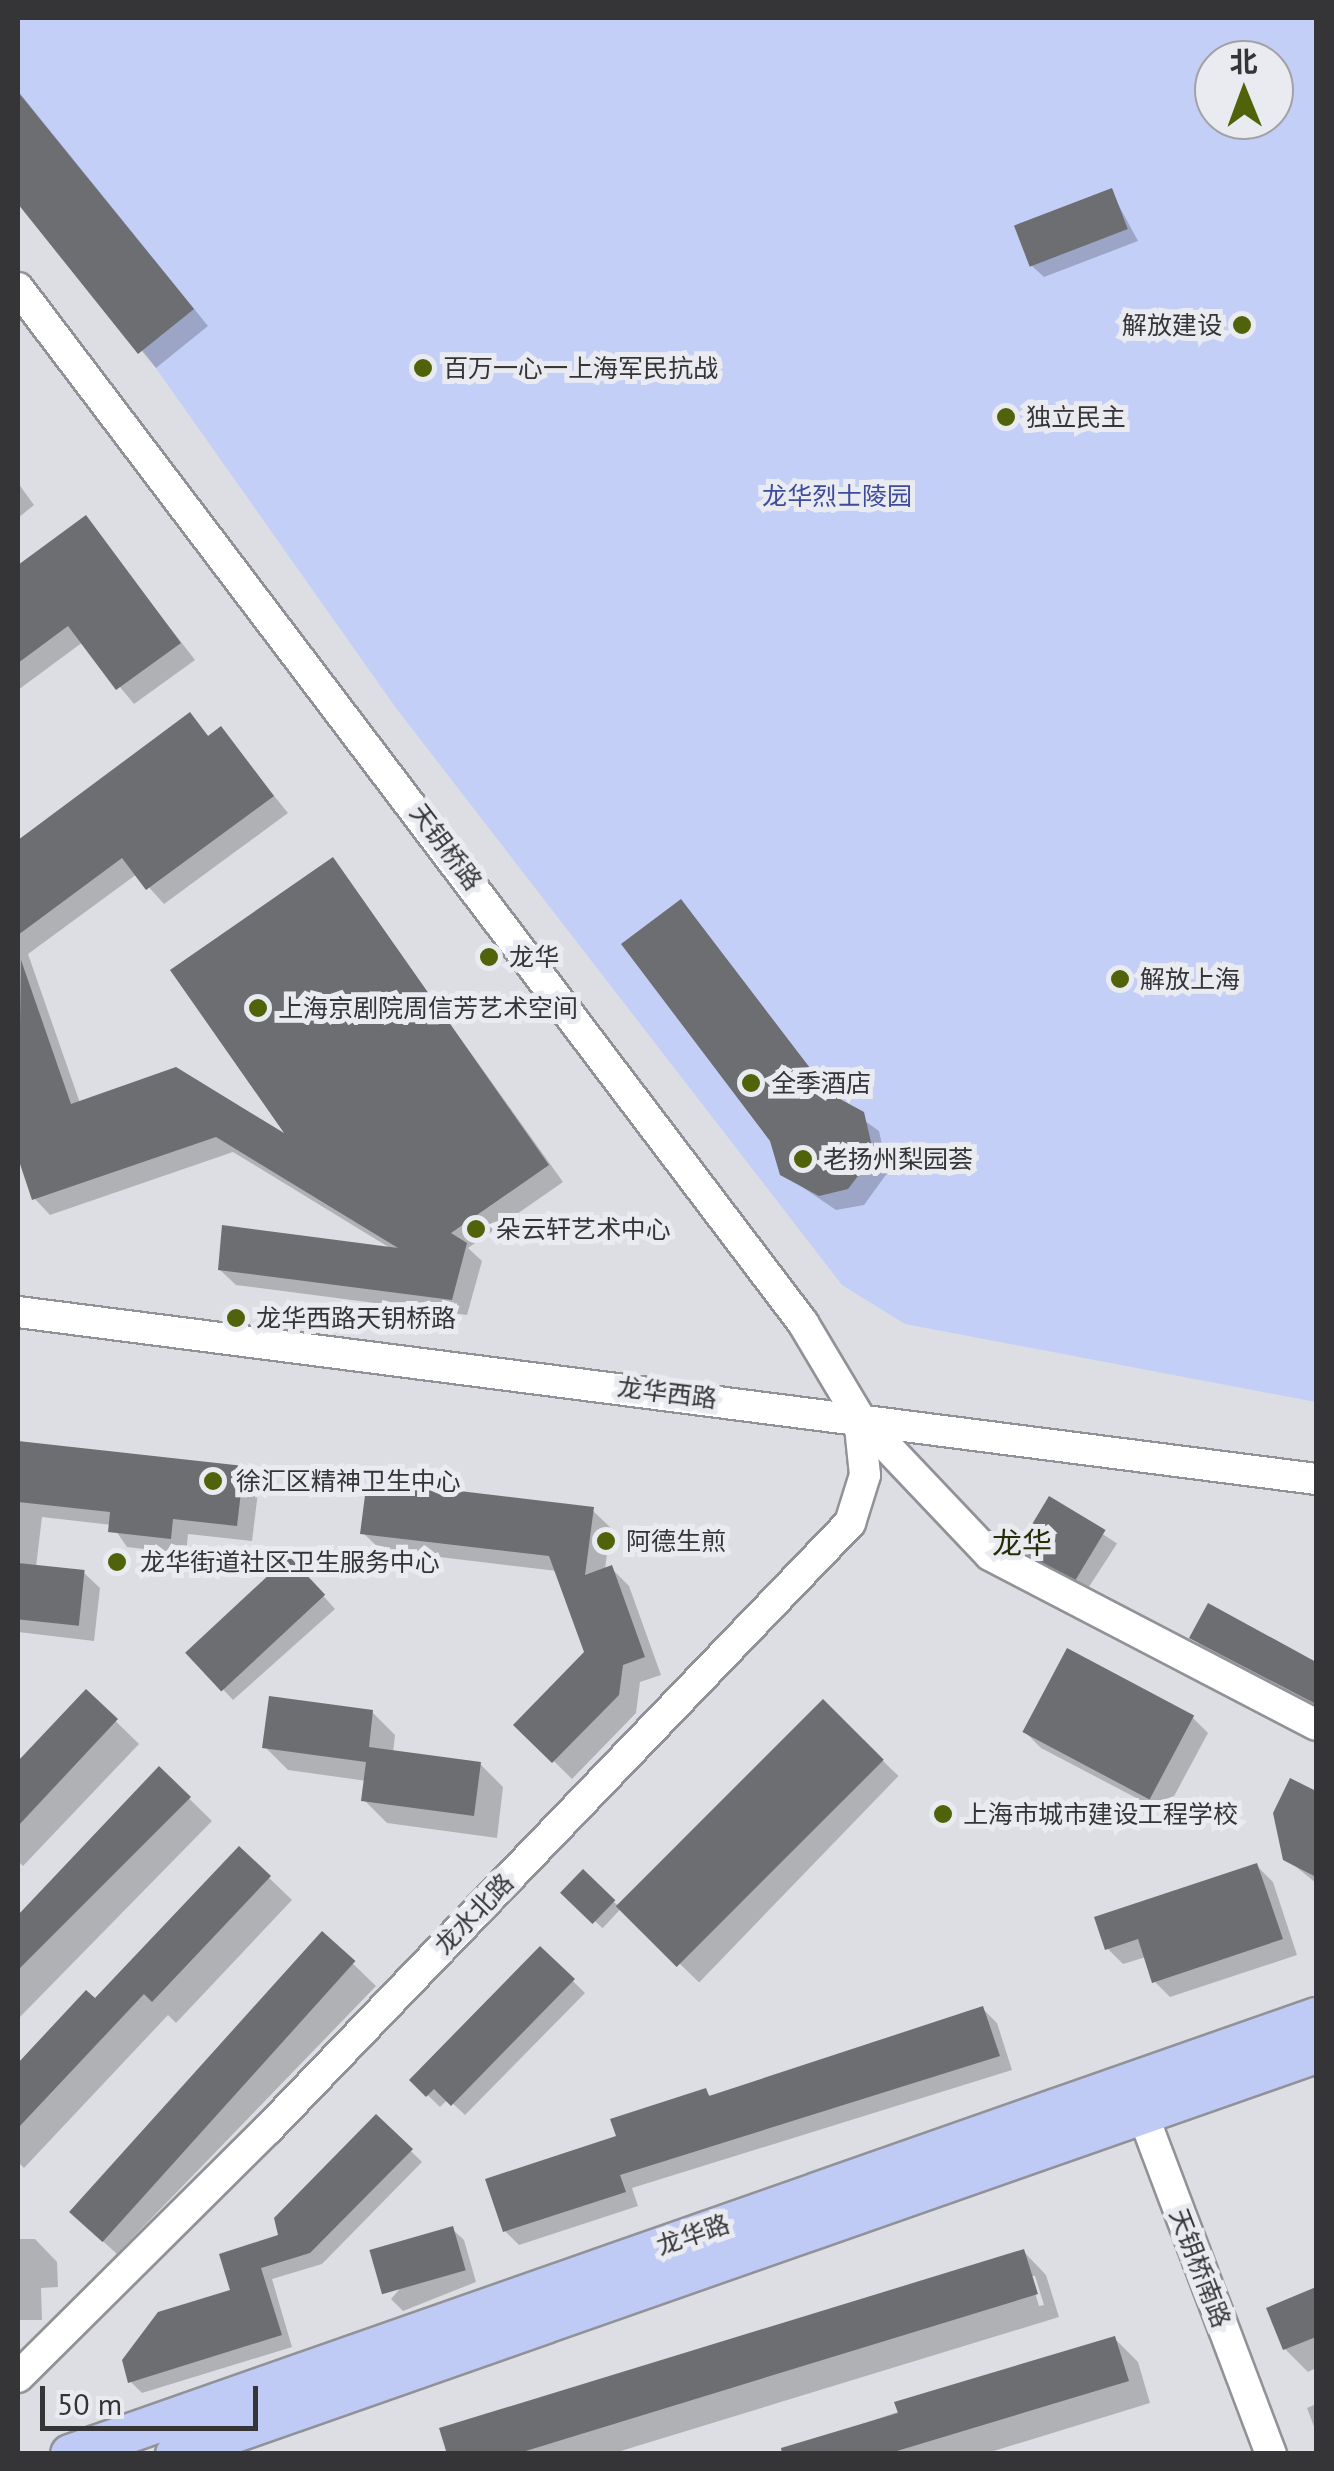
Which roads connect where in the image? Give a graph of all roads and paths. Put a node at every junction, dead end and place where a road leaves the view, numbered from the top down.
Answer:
1 (18, 288) edge
2 (18, 1312) edge
3 (860, 1417) junction
4 (1316, 1479) edge
5 (1316, 1725) edge
6 (1316, 2017) edge
7 (1316, 2054) edge
8 (1136, 2097) junction
9 (18, 2377) edge
10 (70, 2454) edge
11 (175, 2454) edge
12 (1271, 2454) edge

1 - 3 street, 天钥桥路
2 - 3 street, 龙华西路
3 - 4 street, 龙华西路
3 - 5 street, 天钥桥路
3 - 9 street, 龙水北路
6 - 8 main road, 龙华路
7 - 8 main road, 龙华路
8 - 10 main road, 龙华路
8 - 11 main road, 龙华路
8 - 12 street, 天钥桥南路

